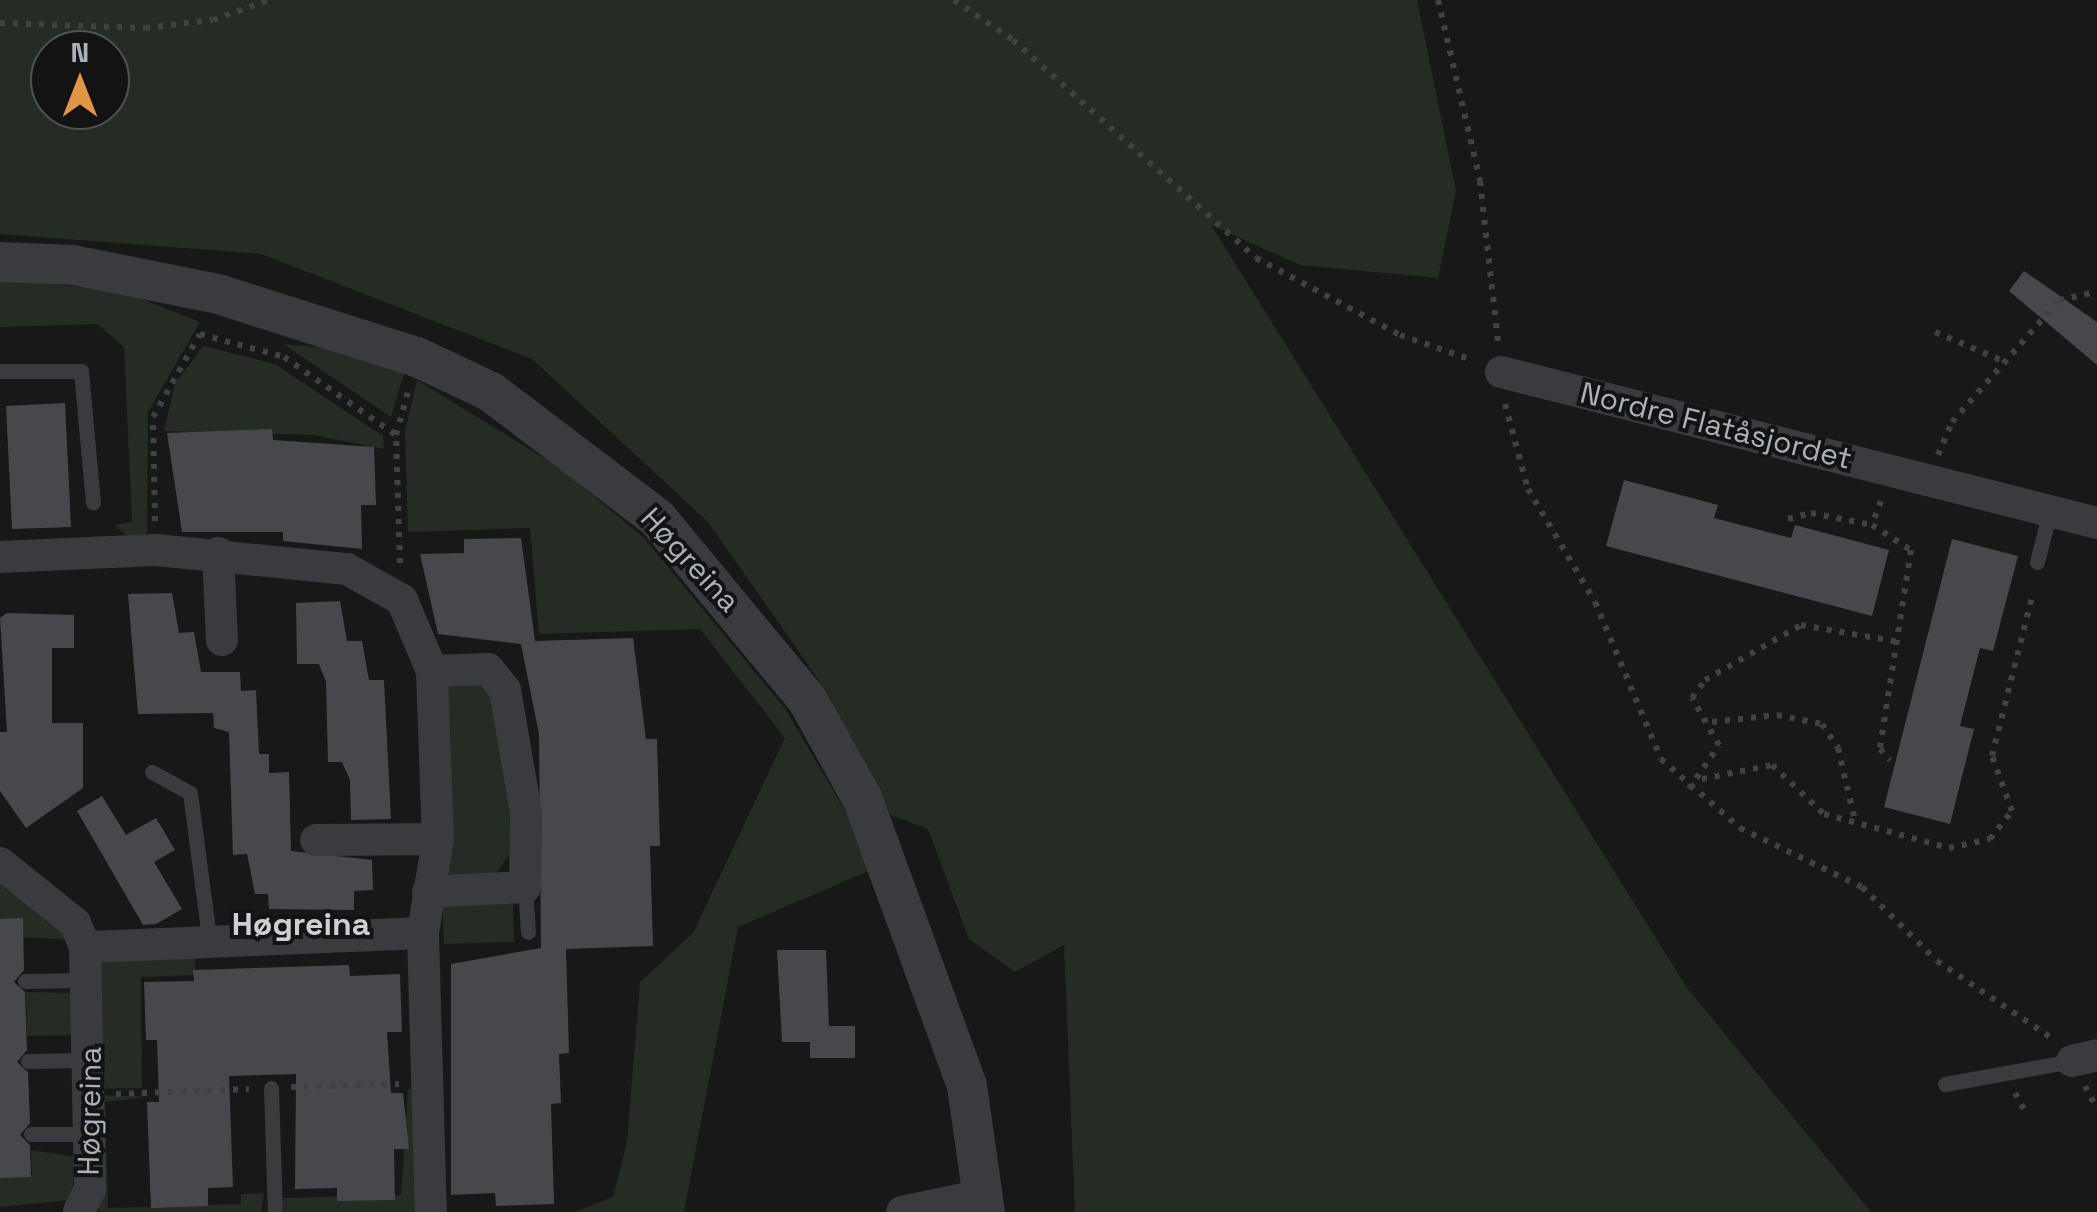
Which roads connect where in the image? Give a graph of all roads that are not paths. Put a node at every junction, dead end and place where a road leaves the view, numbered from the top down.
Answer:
1 (0, 262) edge
2 (0, 371) edge
3 (1501, 372) road end
4 (93, 502) dead end
5 (2050, 511) junction
6 (2097, 523) edge
7 (218, 553) junction
8 (0, 556) edge
9 (2037, 562) dead end
10 (222, 640) dead end
11 (432, 671) junction
12 (152, 772) dead end
13 (438, 839) junction
14 (316, 840) dead end
15 (0, 863) edge
16 (525, 886) junction
17 (428, 892) junction
18 (528, 932) dead end
19 (424, 933) junction
20 (210, 945) junction
21 (84, 947) junction
22 (88, 980) junction
23 (26, 981) dead end
24 (2084, 1058) edge
25 (90, 1060) junction
26 (28, 1061) dead end
27 (1945, 1084) dead end
28 (271, 1088) dead end
29 (31, 1134) dead end
30 (90, 1134) junction
31 (984, 1204) edge
32 (79, 1212) edge
33 (275, 1212) edge
34 (432, 1212) edge
35 (902, 1212) edge

1 - 31 street, Høgreina
2 - 4 lane
3 - 5 street, Nordre Flatåsjordet
5 - 6 street, Nordre Flatåsjordet
5 - 9 lane
7 - 8 street
7 - 10 street
7 - 11 street
11 - 13 street
11 - 16 street
12 - 20 lane
13 - 14 street
13 - 17 street
15 - 21 street, Høgreina
16 - 17 street
16 - 18 lane
17 - 19 street
19 - 20 street
19 - 34 street
20 - 21 street
21 - 22 street, Høgreina
22 - 23 lane
22 - 25 street, Høgreina
24 - 27 lane
25 - 26 lane
25 - 30 street, Høgreina
28 - 33 lane
29 - 30 lane
30 - 32 street, Høgreina
31 - 35 street, Høgreina

